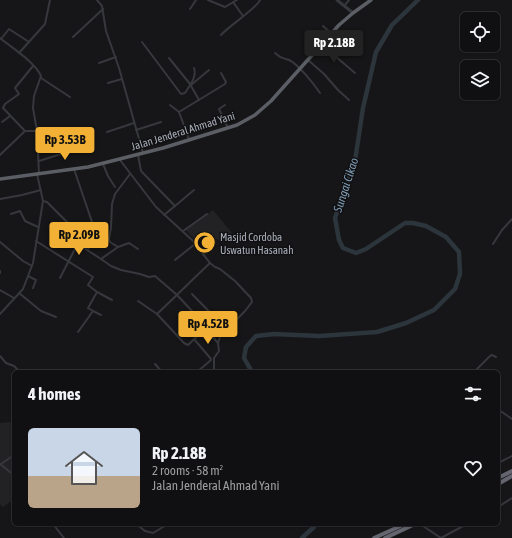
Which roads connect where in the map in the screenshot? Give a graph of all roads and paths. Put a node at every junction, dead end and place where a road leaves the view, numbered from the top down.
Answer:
1 (50, 0) edge
2 (97, 0) edge
3 (196, 0) edge
4 (208, 0) edge
5 (236, 0) edge
6 (260, 0) edge
7 (337, 0) edge
8 (348, 0) edge
9 (370, 0) edge
10 (233, 2) junction
11 (344, 6) junction
12 (103, 9) junction
13 (190, 9) dead end
14 (353, 13) junction
15 (243, 16) junction
16 (323, 26) dead end
17 (221, 34) dead end
18 (332, 34) junction
19 (73, 37) dead end
20 (0, 39) edge
21 (30, 42) junction
22 (142, 42) dead end
23 (322, 45) junction
24 (19, 53) junction
25 (275, 53) dead end
26 (116, 58) junction
27 (169, 58) dead end
28 (308, 60) junction
29 (99, 63) dead end
30 (33, 66) junction
31 (194, 68) dead end
32 (209, 70) dead end
33 (300, 70) junction
34 (354, 72) dead end
35 (221, 73) dead end
36 (41, 78) junction
37 (122, 79) junction
38 (108, 83) dead end
39 (190, 85) junction
40 (320, 93) dead end
41 (70, 97) dead end
42 (199, 100) junction
43 (349, 100) dead end
44 (170, 105) dead end
45 (225, 105) dead end
46 (179, 112) junction
47 (10, 116) junction
48 (2, 122) dead end
49 (161, 122) dead end
50 (134, 123) junction
51 (228, 128) junction
52 (136, 130) junction
53 (25, 131) junction
54 (37, 131) junction
55 (107, 132) dead end
56 (189, 139) junction
57 (86, 146) dead end
58 (143, 151) junction
59 (0, 155) edge
60 (138, 155) junction
61 (119, 159) junction
62 (39, 160) junction
63 (103, 164) junction
64 (74, 170) junction
65 (38, 174) junction
66 (130, 174) junction
67 (0, 179) edge
68 (115, 187) dead end
69 (40, 190) junction
70 (194, 190) dead end
71 (0, 200) edge
72 (43, 201) junction
73 (175, 206) junction
74 (11, 214) dead end
75 (207, 214) dead end
76 (164, 215) junction
77 (512, 219) edge
78 (38, 227) junction
79 (72, 227) junction
80 (183, 231) junction
81 (80, 232) dead end
82 (36, 240) junction
83 (0, 242) edge
84 (78, 244) junction
85 (195, 244) junction
86 (493, 244) dead end
87 (118, 247) junction
88 (138, 249) dead end
89 (88, 250) junction
90 (101, 259) junction
91 (175, 260) dead end
92 (69, 262) junction
93 (210, 263) junction
94 (32, 266) junction
95 (28, 276) junction
96 (60, 278) dead end
97 (33, 288) dead end
98 (0, 290) edge
99 (97, 292) junction
100 (19, 294) junction
101 (192, 294) dead end
102 (177, 295) junction
103 (14, 298) junction
104 (112, 300) dead end
105 (138, 301) dead end
106 (93, 311) junction
107 (0, 314) edge
108 (157, 314) junction
109 (101, 315) dead end
110 (56, 317) dead end
111 (205, 329) junction
112 (227, 330) junction
113 (78, 332) dead end
114 (194, 339) junction
115 (218, 343) junction
116 (0, 356) edge
117 (496, 357) dead end
118 (212, 359) junction
119 (155, 364) dead end
120 (18, 370) edge
121 (160, 370) edge
122 (199, 370) edge
123 (214, 370) edge
124 (476, 370) edge
125 (500, 411) edge
126 (512, 419) edge
127 (12, 456) edge
128 (512, 456) edge
129 (500, 462) edge
130 (0, 464) edge
131 (512, 471) edge
132 (12, 473) edge
133 (512, 476) edge
134 (500, 477) edge
135 (500, 483) edge
136 (512, 498) edge
137 (500, 506) edge
138 (55, 526) edge
139 (139, 526) edge
140 (164, 526) edge
141 (401, 526) edge
142 (411, 526) edge
143 (423, 526) edge
144 (463, 526) edge
145 (64, 538) edge
146 (374, 538) edge
147 (385, 538) edge
148 (441, 538) edge

1 - 21 street
2 - 12 street
3 - 13 street
4 - 10 street
5 - 10 street
6 - 15 street
7 - 11 street
8 - 11 street
9 - 14 highway, Jalan Jenderal Ahmad Yani
10 - 15 street
11 - 14 street
12 - 19 street
12 - 26 street
14 - 18 highway, Jalan Jenderal Ahmad Yani
15 - 17 street
16 - 18 street
18 - 23 highway, Jalan Jenderal Ahmad Yani
20 - 21 street
20 - 24 street
21 - 24 street
22 - 39 street
23 - 28 highway, Jalan Jenderal Ahmad Yani
23 - 34 street
24 - 30 street
25 - 33 street
26 - 29 street
26 - 37 street
27 - 39 street
28 - 33 highway, Jalan Jenderal Ahmad Yani
28 - 43 street
30 - 36 street
30 - 47 street
31 - 39 street
32 - 39 street
33 - 40 street
33 - 51 highway, Jalan Jenderal Ahmad Yani
35 - 42 street
36 - 41 street
36 - 54 street
37 - 38 street
37 - 50 street
39 - 42 street
42 - 46 street
44 - 46 street
45 - 51 street
46 - 56 street
47 - 48 street
47 - 53 street
49 - 52 street
50 - 52 street
50 - 55 street
51 - 56 highway, Jalan Jenderal Ahmad Yani
52 - 58 street
53 - 54 street
53 - 59 street
54 - 62 street
56 - 58 highway, Jalan Jenderal Ahmad Yani
57 - 62 street
58 - 60 highway, Jalan Jenderal Ahmad Yani
60 - 61 highway, Jalan Jenderal Ahmad Yani
60 - 73 street
61 - 63 highway, Jalan Jenderal Ahmad Yani
61 - 66 street
62 - 65 street
63 - 64 highway, Jalan Jenderal Ahmad Yani
63 - 68 street
64 - 65 highway, Jalan Jenderal Ahmad Yani
64 - 89 street
65 - 67 highway, Jalan Jenderal Ahmad Yani
65 - 69 street
66 - 76 street
66 - 87 street
69 - 71 street
69 - 72 street
70 - 73 street
72 - 78 street
72 - 79 street
73 - 76 street
74 - 78 street
75 - 80 street
76 - 80 street
77 - 86 street
78 - 82 street
79 - 81 street
79 - 84 street
80 - 85 street
82 - 92 street
82 - 94 street
83 - 94 street
84 - 89 street
84 - 92 street
85 - 91 street
85 - 93 street
87 - 88 street
87 - 90 street
89 - 90 street
90 - 102 street
92 - 96 street
92 - 99 street
93 - 102 street
93 - 112 street
94 - 95 street
95 - 97 street
95 - 100 street
98 - 103 street
99 - 104 street
99 - 106 street
100 - 103 street
100 - 110 street
101 - 112 street
102 - 108 street
102 - 111 street
103 - 107 street
105 - 108 street
106 - 109 street
106 - 113 street
108 - 114 street
111 - 114 street
111 - 115 street
112 - 115 street
114 - 118 street
115 - 118 street
116 - 120 street
117 - 124 street
118 - 122 street
118 - 123 street
119 - 121 street
125 - 126 street
127 - 130 street
128 - 129 street
130 - 132 street
131 - 134 highway
133 - 135 highway
136 - 137 street
138 - 145 street
139 - 140 street
141 - 146 highway
142 - 147 highway
143 - 148 street
144 - 148 street

